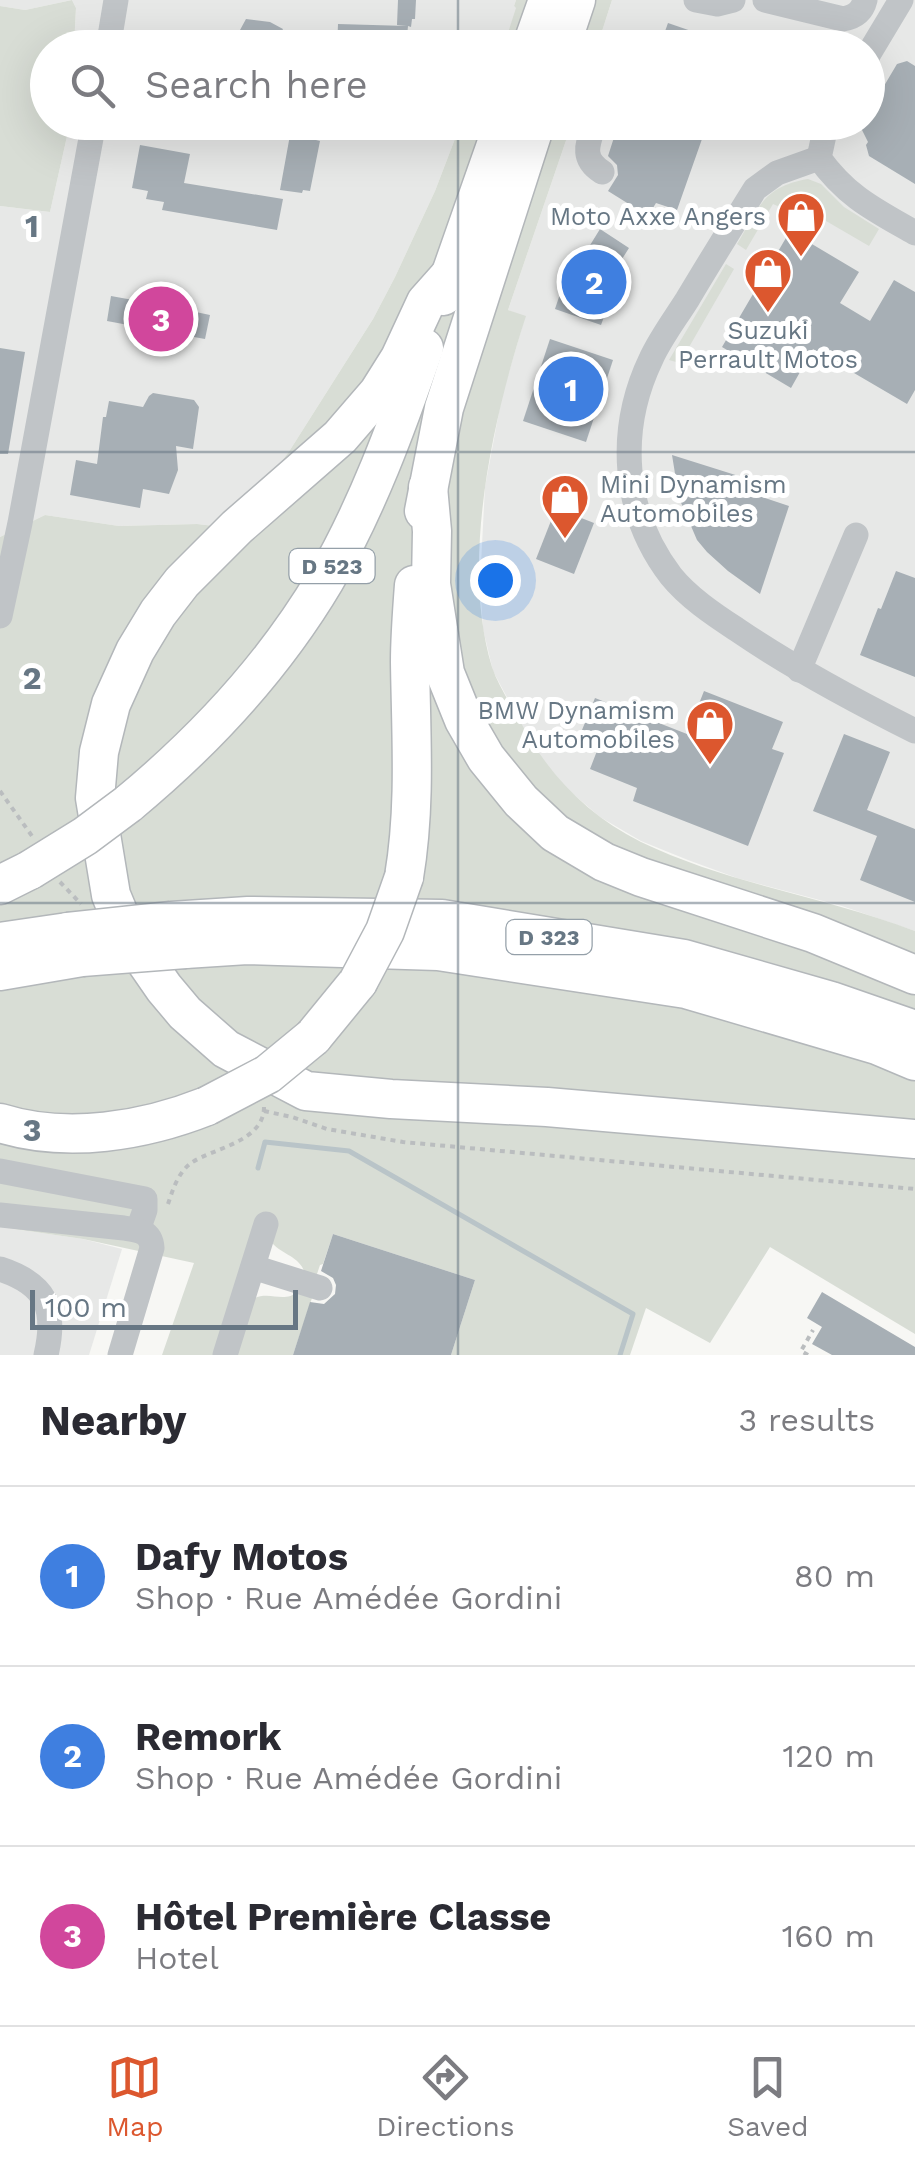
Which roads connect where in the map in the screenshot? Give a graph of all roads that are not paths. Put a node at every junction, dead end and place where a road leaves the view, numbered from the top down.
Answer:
1 (116, 0) edge
2 (548, 0) edge
3 (576, 0) edge
4 (696, 0) edge
5 (733, 0) edge
6 (765, 0) edge
7 (865, 0) edge
8 (901, 0) edge
9 (111, 30) edge
10 (537, 30) edge
11 (566, 30) edge
12 (883, 30) edge
13 (91, 140) edge
14 (498, 140) edge
15 (530, 140) edge
16 (589, 140) edge
17 (823, 140) edge
18 (820, 158) junction
19 (602, 172) dead end
20 (915, 233) edge
21 (450, 275) junction
22 (428, 487) junction
23 (856, 535) dead end
24 (0, 616) edge
25 (799, 670) junction
26 (915, 731) edge
27 (29, 867) edge
28 (78, 934) junction
29 (178, 935) junction
30 (0, 942) edge
31 (0, 971) edge
32 (915, 975) edge
33 (915, 1030) edge
34 (915, 1061) edge
35 (0, 1123) edge
36 (915, 1139) edge
37 (0, 1171) edge
38 (0, 1215) edge
39 (266, 1224) dead end
40 (138, 1230) junction
41 (253, 1267) junction
42 (0, 1270) edge
43 (320, 1288) dead end
44 (46, 1355) edge
45 (120, 1355) edge
46 (225, 1355) edge

1 - 9 street
2 - 10 highway
3 - 11 highway
4 - 5 street
6 - 7 street
8 - 12 street
13 - 24 street
14 - 21 highway, D 523
15 - 22 highway
16 - 19 street
17 - 18 street
18 - 20 street
18 - 25 street
21 - 27 highway, D 523, bridge
21 - 36 highway
22 - 32 highway
22 - 35 highway, bridge
23 - 25 street
25 - 26 street
28 - 29 highway, D 323, bridge
28 - 30 highway, D 323
28 - 31 highway, D 323
29 - 33 highway, D 323
29 - 34 highway, D 323
37 - 40 street
38 - 40 street
39 - 41 street
40 - 45 street
41 - 43 street
41 - 46 street
42 - 44 street

